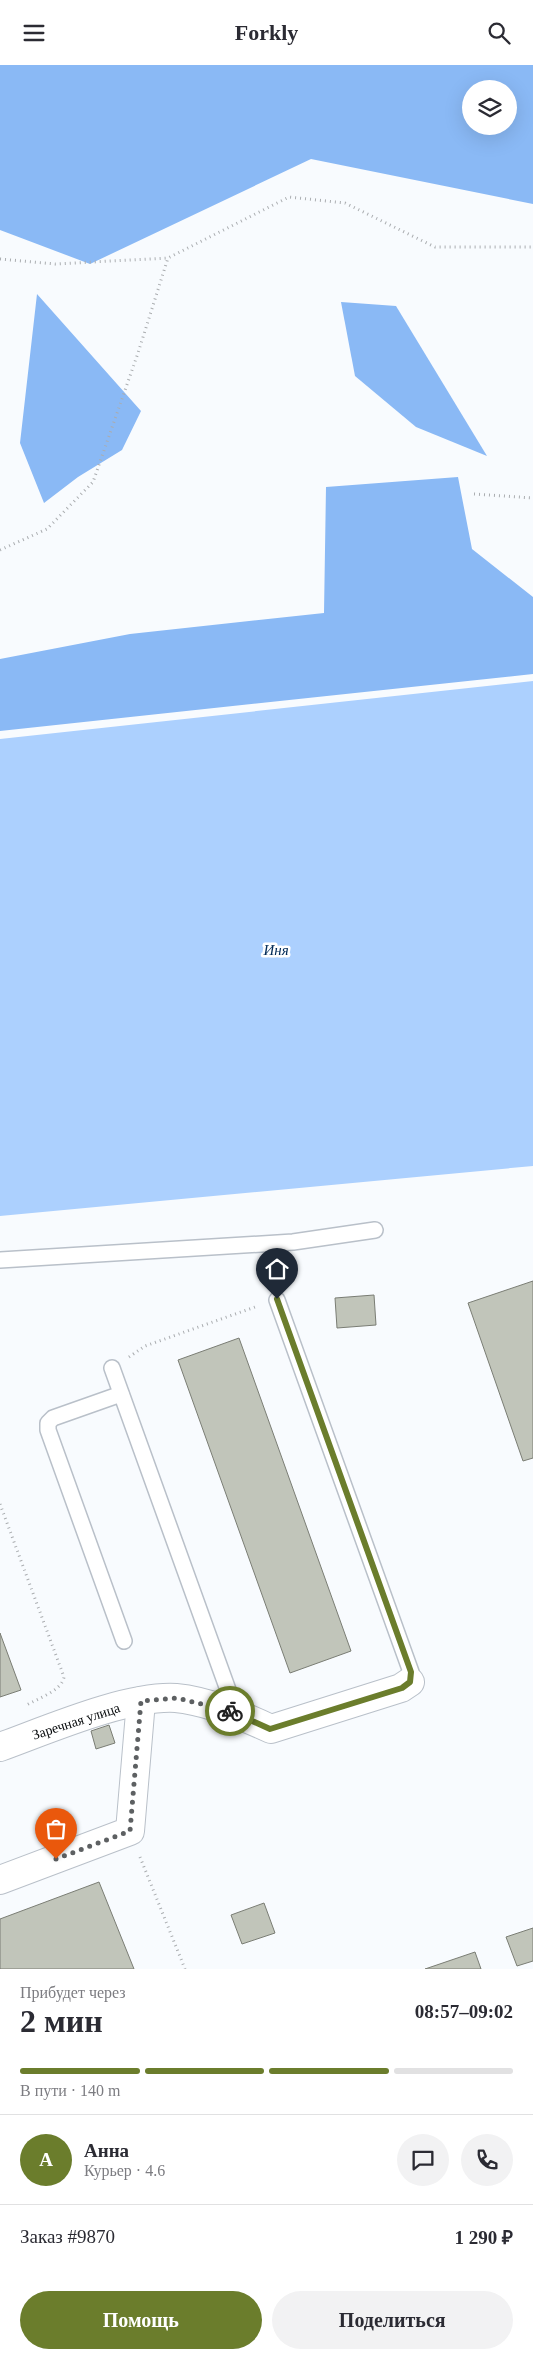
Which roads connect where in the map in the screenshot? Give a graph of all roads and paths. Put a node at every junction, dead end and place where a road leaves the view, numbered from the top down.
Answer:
1 (533, 247) edge
2 (168, 258) junction
3 (0, 259) edge
4 (474, 494) dead end
5 (533, 499) edge
6 (0, 551) edge
7 (375, 1230) dead end
8 (0, 1260) edge
9 (277, 1299) joint
10 (112, 1368) joint
11 (121, 1394) junction
12 (0, 1504) edge
13 (124, 1641) dead end
14 (410, 1682) joint
15 (141, 1701) junction
16 (21, 1709) dead end
17 (236, 1712) junction
18 (0, 1747) edge
19 (130, 1831) junction
20 (0, 1880) edge
21 (185, 1969) edge

1 - 2 path
2 - 3 path
2 - 6 path
4 - 5 path
7 - 8 lane
9 - 10 path
9 - 14 lane
10 - 11 lane
11 - 13 lane
11 - 17 lane
12 - 16 path
14 - 17 street, Заречная улица
15 - 17 street, Заречная улица
15 - 18 street, Заречная улица
15 - 19 street
19 - 20 street
19 - 21 path

